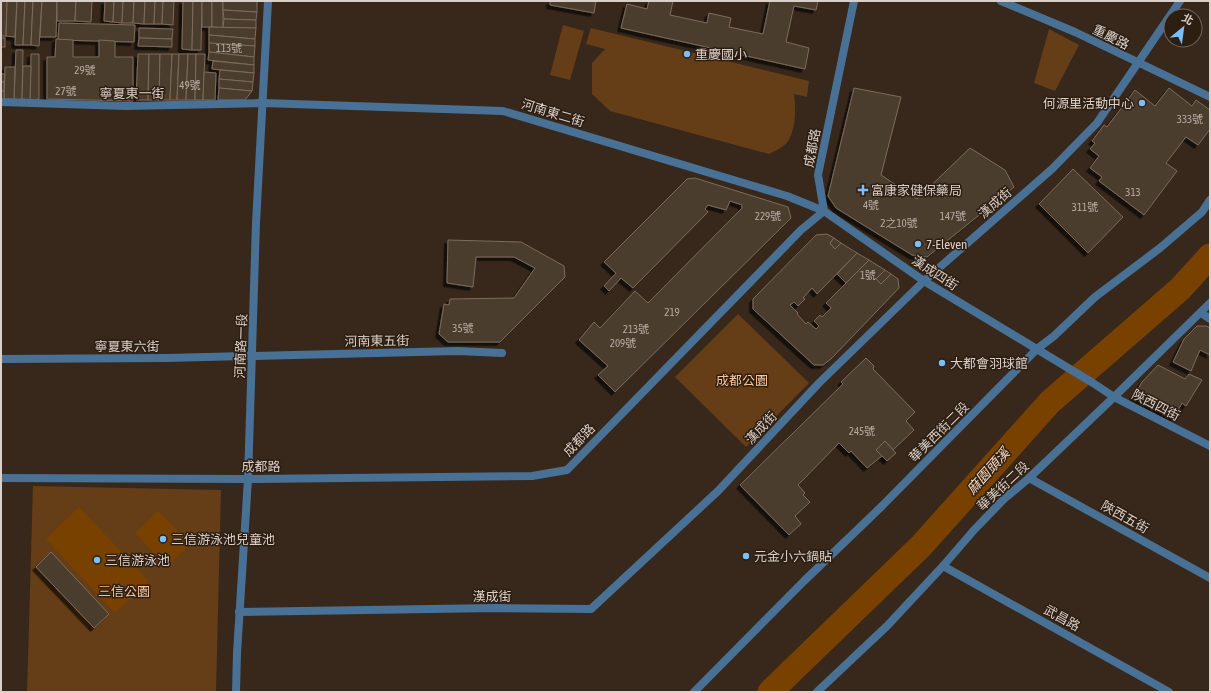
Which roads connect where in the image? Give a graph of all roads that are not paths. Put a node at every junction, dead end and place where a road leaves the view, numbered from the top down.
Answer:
1 (268, 1) edge
2 (854, 1) edge
3 (1001, 1) edge
4 (1180, 1) edge
5 (1138, 63) junction
6 (1210, 98) edge
7 (1, 102) edge
8 (263, 103) junction
9 (1210, 200) edge
10 (824, 211) junction
11 (924, 281) junction
12 (1210, 303) edge
13 (1201, 313) junction
14 (1210, 319) edge
15 (1038, 349) junction
16 (502, 353) dead end
17 (252, 356) junction
18 (1, 359) edge
19 (1114, 397) junction
20 (1210, 446) edge
21 (1, 478) edge
22 (248, 478) junction
23 (1029, 478) junction
24 (943, 566) junction
25 (1210, 578) edge
26 (239, 612) junction
27 (822, 691) edge
28 (236, 692) edge
29 (694, 692) edge
30 (1169, 692) edge

1 - 8 street, 河南路一段
2 - 10 street, 成都路
3 - 5 street, 重慶路
4 - 5 street, 漢成街
5 - 6 street, 重慶路
5 - 11 street, 漢成街
7 - 8 street, 寧夏東一街
8 - 10 street, 河南東二街
8 - 17 street, 河南路一段
9 - 15 street, 華美西街二段
10 - 11 street, 漢成四街
10 - 22 street, 成都路
11 - 15 street, 漢成四街
11 - 26 street, 漢成街
12 - 13 street, 華美街二段
13 - 14 street
13 - 19 street, 華美街二段
15 - 19 street, 陝西四街
15 - 29 street, 華美西街二段
16 - 17 street, 河南東五街
17 - 18 street, 寧夏東六街
17 - 22 street, 河南路一段
19 - 20 street, 陝西四街
19 - 23 street, 華美街二段
21 - 22 street, 成都路
22 - 26 street, 河南路一段
23 - 24 street, 華美街二段
23 - 25 street, 陝西五街
24 - 27 street, 華美街二段
24 - 30 street, 武昌路
26 - 28 street, 河南路一段

